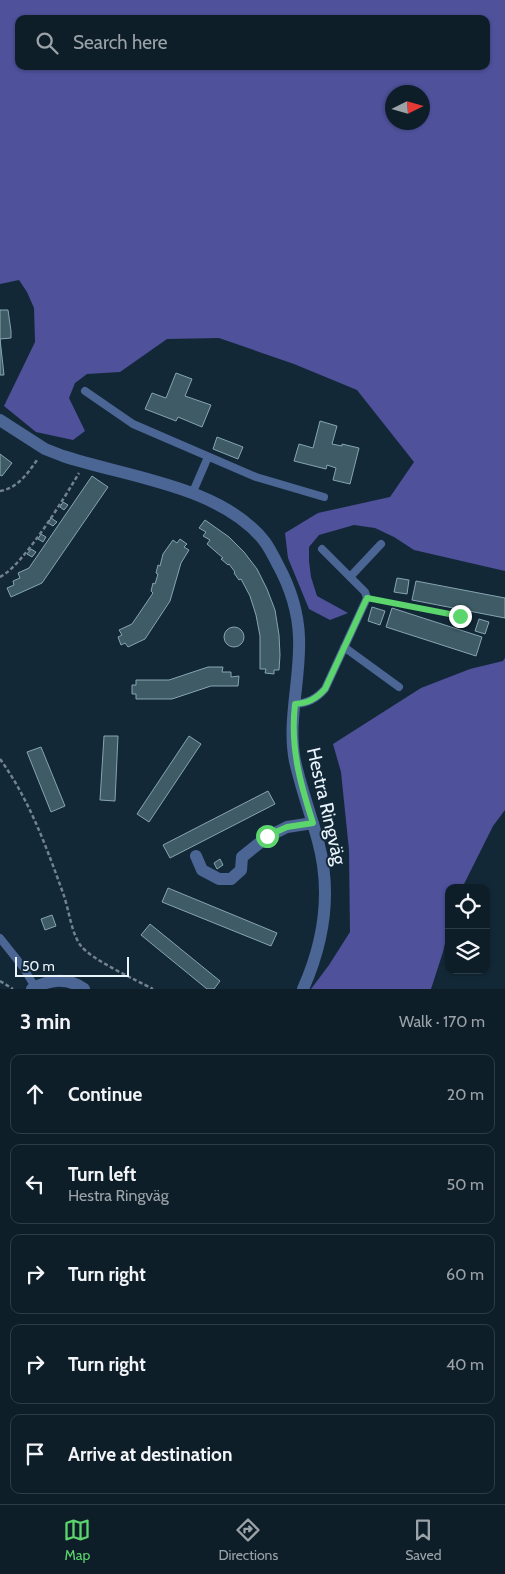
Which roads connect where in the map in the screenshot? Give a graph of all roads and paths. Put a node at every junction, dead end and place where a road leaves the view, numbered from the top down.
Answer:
1 (85, 391) dead end
2 (0, 420) edge
3 (45, 449) junction
4 (208, 457) junction
5 (85, 463) junction
6 (0, 491) edge
7 (192, 494) junction
8 (324, 497) dead end
9 (381, 544) dead end
10 (322, 549) dead end
11 (350, 576) junction
12 (0, 577) edge
13 (367, 598) junction
14 (460, 616) dead end
15 (344, 647) junction
16 (399, 687) dead end
17 (295, 704) junction
18 (0, 759) edge
19 (313, 823) junction
20 (196, 856) dead end
21 (0, 938) edge
22 (0, 981) edge
23 (34, 988) edge
24 (13, 989) edge
25 (84, 989) edge
26 (153, 989) edge
27 (303, 989) edge

1 - 4 lane
2 - 3 street, Hestra Ringväg
3 - 5 street, Hestra Ringväg
3 - 6 path
4 - 7 lane
4 - 8 lane
5 - 7 street, Hestra Ringväg
5 - 12 path
7 - 17 street, Hestra Ringväg
9 - 11 lane
10 - 11 lane
11 - 13 lane
13 - 14 path
13 - 15 lane
15 - 16 lane
15 - 17 lane
17 - 19 street, Hestra Ringväg
18 - 26 path
19 - 20 street
19 - 27 street, Hestra Ringväg
21 - 23 lane
22 - 24 path
23 - 25 street

